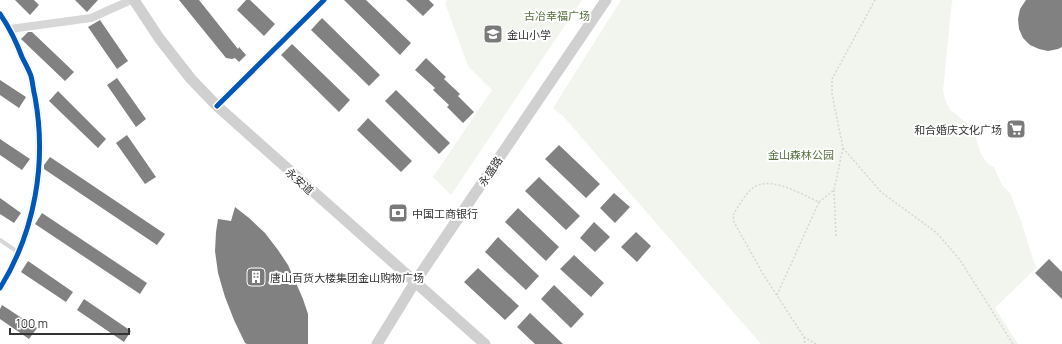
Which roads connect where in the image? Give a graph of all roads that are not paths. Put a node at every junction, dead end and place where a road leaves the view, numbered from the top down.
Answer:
1 (132, 0) edge
2 (324, 0) edge
3 (598, 0) edge
4 (606, 0) edge
5 (0, 14) edge
6 (10, 29) junction
7 (217, 106) junction
8 (0, 240) edge
9 (18, 253) junction
10 (413, 280) junction
11 (0, 288) edge
12 (370, 344) edge
13 (377, 344) edge
14 (485, 344) edge

1 - 6 street
1 - 7 main road, 永安道
2 - 7 street
3 - 10 main road, 永盛路
4 - 10 main road, 永盛路
5 - 6 street
6 - 9 street
7 - 10 main road, 永安道
8 - 9 lane
9 - 11 street
10 - 12 main road, 永盛路
10 - 13 main road, 永盛路
10 - 14 main road, 永安道

